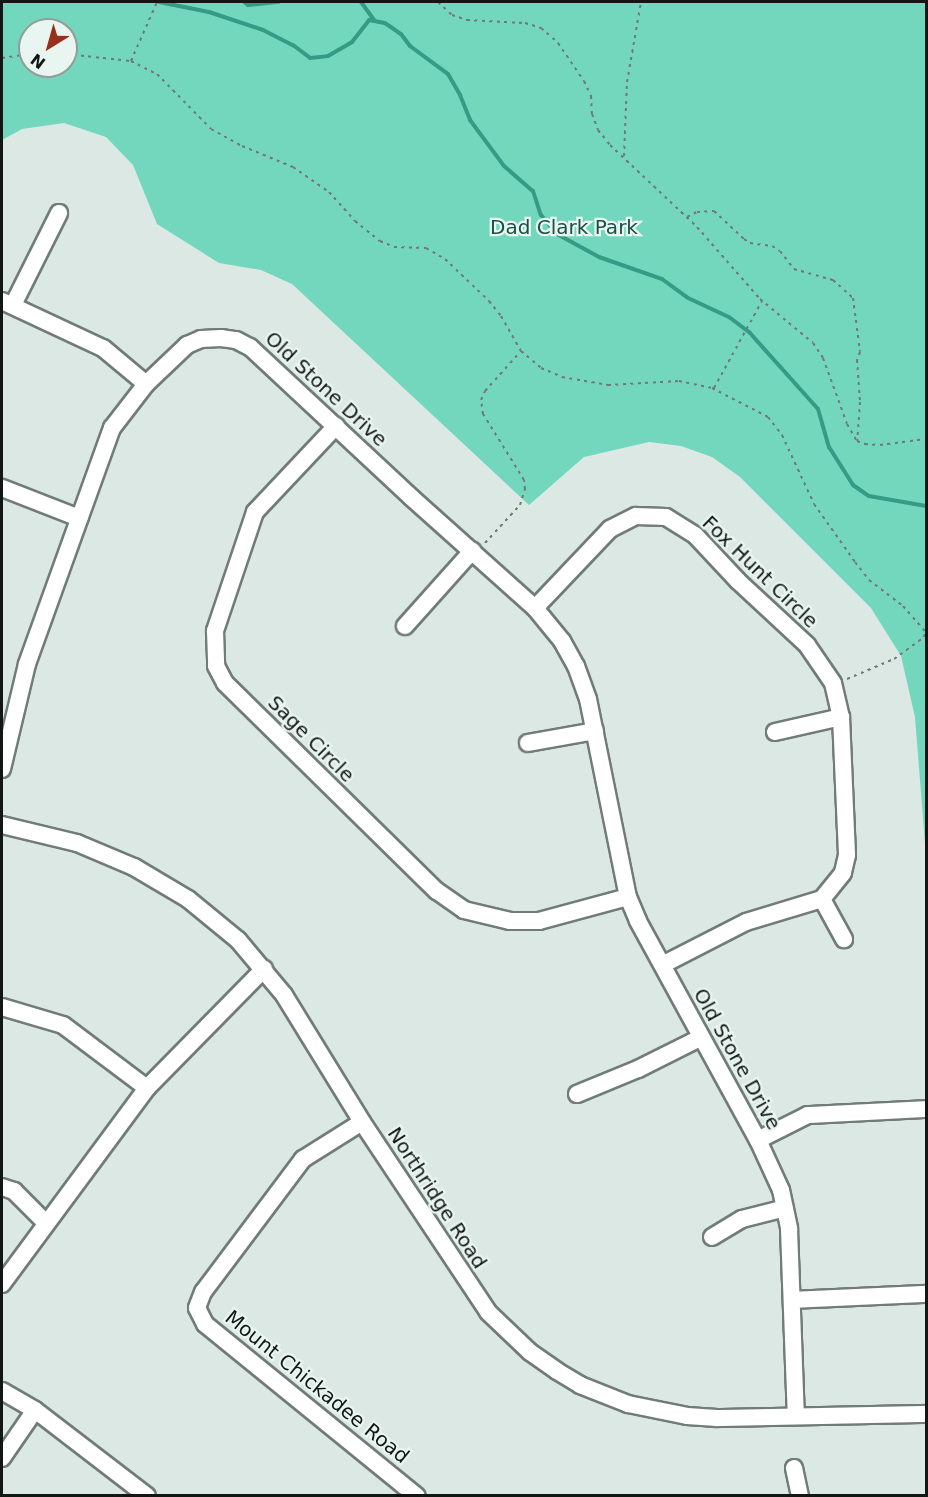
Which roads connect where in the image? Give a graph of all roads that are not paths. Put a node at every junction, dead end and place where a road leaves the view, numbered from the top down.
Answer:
1 (59, 213) dead end
2 (7, 303) edge
3 (146, 384) junction
4 (336, 426) junction
5 (2, 488) edge
6 (79, 518) junction
7 (474, 553) junction
8 (535, 608) junction
9 (405, 626) dead end
10 (841, 717) junction
11 (595, 731) junction
12 (775, 732) dead end
13 (528, 744) dead end
14 (2, 769) edge
15 (2, 825) edge
16 (628, 897) junction
17 (822, 899) junction
18 (844, 939) dead end
19 (662, 965) junction
20 (264, 969) junction
21 (2, 1007) edge
22 (700, 1038) junction
23 (147, 1088) junction
24 (577, 1094) dead end
25 (927, 1109) edge
26 (362, 1122) junction
27 (758, 1140) junction
28 (2, 1187) edge
29 (785, 1208) junction
30 (46, 1222) junction
31 (712, 1237) dead end
32 (2, 1284) edge
33 (927, 1294) edge
34 (793, 1300) junction
35 (2, 1391) edge
36 (35, 1410) junction
37 (927, 1414) edge
38 (796, 1416) junction
39 (2, 1458) edge
40 (794, 1468) dead end
41 (147, 1496) edge
42 (417, 1496) edge
43 (800, 1496) edge

1 - 2 street
2 - 3 street
3 - 4 street, Old Stone Drive
3 - 6 street, Old Stone Drive
4 - 7 street, Old Stone Drive
4 - 16 street, Sage Circle
5 - 6 street
6 - 14 street, Old Stone Drive
7 - 8 street, Old Stone Drive
7 - 9 street
8 - 10 street, Fox Hunt Circle
8 - 11 street, Old Stone Drive
10 - 12 street
10 - 17 street, Fox Hunt Circle
11 - 13 street
11 - 16 street, Old Stone Drive
15 - 20 street, Northridge Road
16 - 19 street, Old Stone Drive
17 - 18 street
17 - 19 street
19 - 22 street, Old Stone Drive
20 - 23 street
20 - 26 street, Northridge Road
21 - 23 street
22 - 24 street
22 - 27 street, Old Stone Drive
23 - 30 street
25 - 27 street
26 - 38 street, Northridge Road
26 - 42 street, Mount Chickadee Road
27 - 29 street, Old Stone Drive
28 - 30 street
29 - 31 street
29 - 34 street, Old Stone Drive
30 - 32 street
33 - 34 street
34 - 38 street, Old Stone Drive
35 - 36 street
36 - 39 street
36 - 41 street
37 - 38 street, Northridge Road
40 - 43 street

